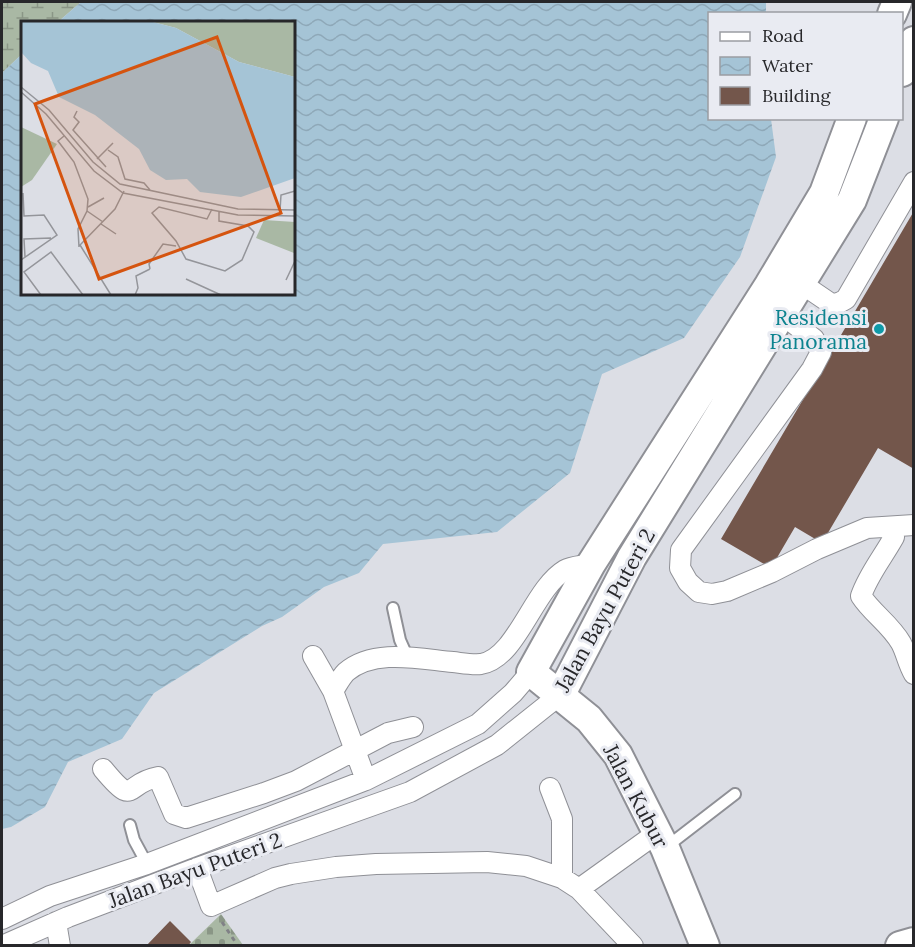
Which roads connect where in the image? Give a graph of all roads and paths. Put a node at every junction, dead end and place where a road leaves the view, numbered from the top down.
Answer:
1 (914, 41) edge
2 (903, 69) edge
3 (851, 120) edge
4 (883, 120) edge
5 (914, 182) edge
6 (802, 284) junction
7 (769, 285) junction
8 (783, 315) junction
9 (914, 525) edge
10 (894, 537) dead end
11 (591, 564) junction
12 (393, 608) dead end
13 (314, 656) dead end
14 (408, 658) junction
15 (531, 672) junction
16 (914, 674) edge
17 (333, 691) junction
18 (561, 694) junction
19 (413, 727) dead end
20 (356, 751) junction
21 (103, 769) dead end
22 (366, 780) junction
23 (550, 788) dead end
24 (735, 794) dead end
25 (130, 825) dead end
26 (661, 840) junction
27 (147, 864) junction
28 (197, 868) junction
29 (571, 883) junction
30 (211, 906) junction
31 (2, 919) edge
32 (56, 922) junction
33 (914, 942) edge
34 (2, 945) edge
35 (60, 945) edge
36 (238, 945) edge
37 (633, 945) edge
38 (705, 945) edge
39 (900, 945) edge

1 - 2 street
3 - 7 street, Jalan Bayu Puteri 2
4 - 6 street, Jalan Bayu Puteri 2
5 - 6 street
6 - 8 street, Jalan Bayu Puteri 2
7 - 8 street
7 - 11 street, Jalan Bayu Puteri 2
8 - 9 street
8 - 18 street, Jalan Bayu Puteri 2
10 - 16 street
11 - 14 street
11 - 15 street, Jalan Bayu Puteri 2
12 - 14 lane
13 - 17 street
14 - 17 street
15 - 18 street, Jalan Kubur
15 - 22 street, Jalan Bayu Puteri 2
17 - 20 street
18 - 26 street, Jalan Kubur
18 - 28 street, Jalan Bayu Puteri 2
19 - 20 street
20 - 21 street
20 - 22 street
22 - 27 street, Jalan Bayu Puteri 2
23 - 29 street
24 - 26 lane
25 - 27 lane
26 - 29 street
26 - 38 street, Jalan Kubur
27 - 31 street, Jalan Bayu Puteri 2
28 - 30 street
28 - 32 street, Jalan Bayu Puteri 2
29 - 30 street
29 - 37 street
30 - 36 path
32 - 34 street, Jalan Bayu Puteri 2
32 - 35 street
33 - 39 street

